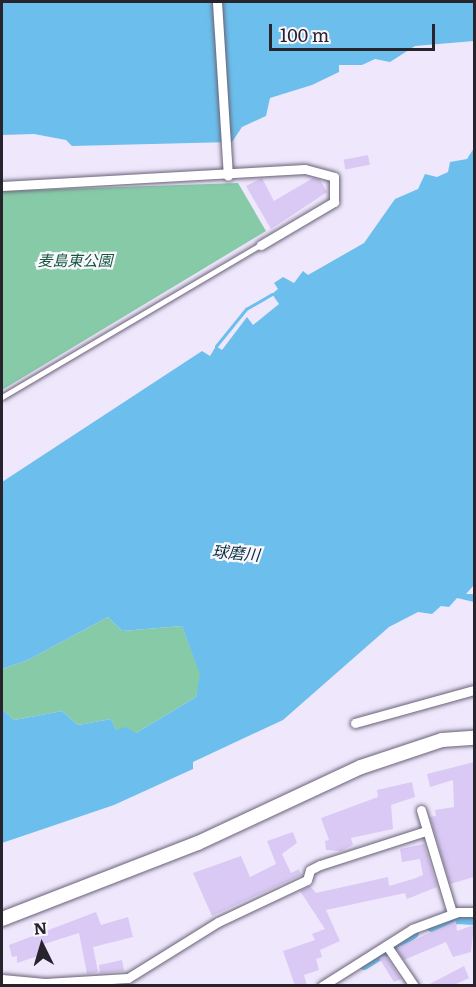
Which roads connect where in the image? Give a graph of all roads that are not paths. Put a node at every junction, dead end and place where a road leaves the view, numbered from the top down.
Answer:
1 (217, 2) edge
2 (228, 176) junction
3 (2, 186) edge
4 (261, 244) joint
5 (2, 398) edge
6 (474, 690) edge
7 (355, 723) dead end
8 (474, 738) edge
9 (421, 810) dead end
10 (426, 831) junction
11 (474, 912) edge
12 (452, 913) junction
13 (2, 919) edge
14 (388, 948) junction
15 (2, 979) edge
16 (24, 983) edge
17 (321, 986) edge
18 (414, 986) edge

1 - 2 street
2 - 3 street
2 - 4 street
4 - 5 lane
6 - 7 street
8 - 13 street
9 - 10 street
10 - 12 street
10 - 16 street
11 - 12 street
12 - 14 street
14 - 17 street
14 - 18 street
15 - 16 street

